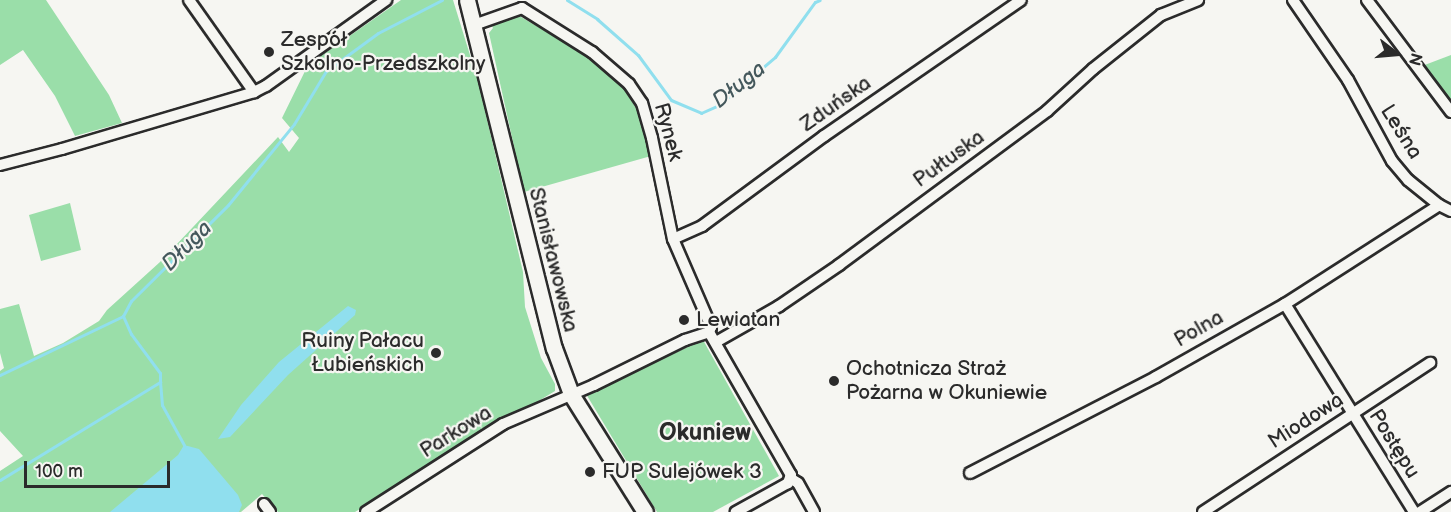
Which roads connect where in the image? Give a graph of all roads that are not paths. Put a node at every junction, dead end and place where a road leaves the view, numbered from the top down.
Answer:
1 (189, 0) edge
2 (386, 0) edge
3 (467, 0) edge
4 (1021, 0) edge
5 (1198, 0) edge
6 (1293, 0) edge
7 (1367, 0) edge
8 (474, 25) junction
9 (254, 92) junction
10 (1451, 112) edge
11 (0, 165) edge
12 (1439, 205) junction
13 (1451, 211) edge
14 (673, 239) junction
15 (1285, 304) junction
16 (709, 332) junction
17 (716, 342) junction
18 (1430, 363) dead end
19 (571, 394) junction
20 (1352, 414) junction
21 (970, 472) dead end
22 (790, 478) junction
23 (1451, 492) edge
24 (374, 510) edge
25 (645, 512) edge
26 (736, 512) edge
27 (814, 512) edge
28 (1203, 512) edge
29 (1414, 512) edge
30 (1420, 512) edge

1 - 9 street
2 - 9 street
3 - 8 main road, Stanisławowska
4 - 14 street, Zduńska
5 - 17 street, Pułtuska
6 - 12 street, Leśna
7 - 10 street
8 - 14 street, Rynek
8 - 19 main road, Stanisławowska
9 - 11 street
12 - 13 street, Leśna
12 - 15 street, Polna
14 - 16 street, Rynek
15 - 20 street, Postępu
15 - 21 street, Polna
16 - 17 street, Rynek
16 - 19 street
17 - 22 street, Rynek
18 - 20 street, Miodowa
19 - 24 street, Parkowa
19 - 25 main road, Stanisławowska
20 - 28 street, Miodowa
20 - 29 street, Postępu
22 - 26 street
22 - 27 street, Rynek
23 - 30 street

